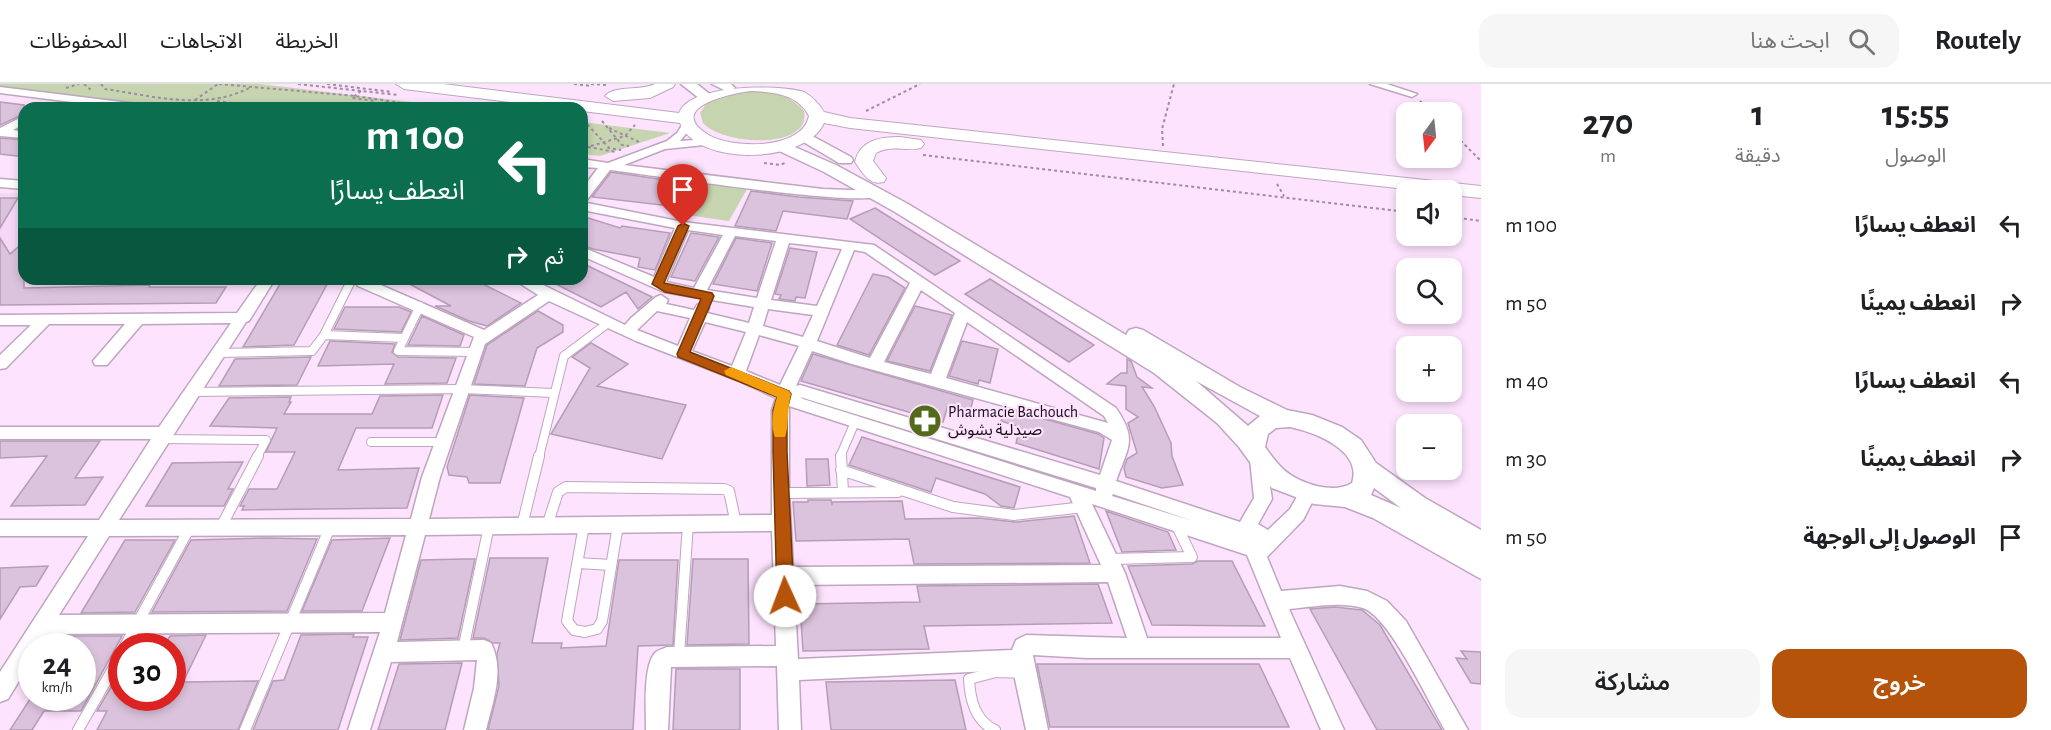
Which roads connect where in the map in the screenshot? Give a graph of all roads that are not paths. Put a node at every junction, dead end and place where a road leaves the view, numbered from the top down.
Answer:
1 (516, 84) edge
2 (667, 84) edge
3 (688, 84) edge
4 (1376, 84) edge
5 (724, 86) edge
6 (0, 90) edge
7 (401, 91) edge
8 (1412, 94) dead end
9 (613, 96) junction
10 (60, 97) junction
11 (52, 102) edge
12 (100, 102) edge
13 (570, 102) edge
14 (588, 103) edge
15 (693, 110) junction
16 (18, 122) edge
17 (811, 129) junction
18 (0, 132) edge
19 (18, 134) edge
20 (710, 142) junction
21 (898, 142) junction
22 (663, 146) junction
23 (780, 146) junction
24 (588, 164) edge
25 (609, 167) junction
26 (0, 183) edge
27 (18, 184) edge
28 (877, 186) junction
29 (588, 189) edge
30 (1481, 192) edge
31 (1396, 198) edge
32 (1462, 205) edge
33 (588, 207) edge
34 (1481, 207) edge
35 (683, 226) junction
36 (731, 232) junction
37 (784, 238) junction
38 (850, 245) junction
39 (588, 254) edge
40 (918, 281) junction
41 (658, 284) junction
42 (264, 285) edge
43 (349, 285) edge
44 (368, 285) edge
45 (531, 285) edge
46 (673, 290) junction
47 (549, 295) junction
48 (703, 295) junction
49 (763, 304) junction
50 (420, 306) junction
51 (655, 306) junction
52 (822, 310) junction
53 (963, 312) junction
54 (699, 316) junction
55 (244, 318) junction
56 (138, 319) junction
57 (0, 320) edge
58 (45, 320) junction
59 (608, 323) junction
60 (755, 328) junction
61 (629, 331) junction
62 (324, 335) junction
63 (486, 336) junction
64 (404, 338) junction
65 (808, 344) junction
66 (474, 351) junction
67 (220, 353) junction
68 (683, 354) junction
69 (101, 361) dead end
70 (0, 364) edge
71 (875, 364) junction
72 (737, 374) junction
73 (936, 382) junction
74 (462, 389) junction
75 (194, 392) junction
76 (553, 393) junction
77 (784, 394) junction
78 (1283, 418) junction
79 (855, 422) junction
80 (0, 433) edge
81 (163, 436) junction
82 (1122, 438) junction
83 (371, 442) dead end
84 (443, 442) junction
85 (1256, 454) junction
86 (1365, 468) junction
87 (841, 470) junction
88 (843, 492) junction
89 (907, 492) junction
90 (780, 493) junction
91 (1104, 493) junction
92 (1308, 493) junction
93 (1346, 497) junction
94 (1081, 500) junction
95 (782, 523) junction
96 (688, 524) junction
97 (735, 524) junction
98 (1176, 524) junction
99 (584, 525) junction
100 (618, 525) junction
101 (105, 526) junction
102 (489, 526) junction
103 (522, 526) junction
104 (547, 526) junction
105 (190, 527) junction
106 (221, 527) junction
107 (330, 527) junction
108 (420, 527) junction
109 (0, 528) edge
110 (1250, 540) junction
111 (1481, 543) edge
112 (578, 563) junction
113 (611, 565) junction
114 (1111, 566) junction
115 (1481, 567) edge
116 (785, 576) junction
117 (1275, 601) junction
118 (393, 622) junction
119 (290, 623) junction
120 (42, 625) junction
121 (137, 625) junction
122 (132, 633) edge
123 (1140, 647) junction
124 (1298, 648) junction
125 (463, 650) junction
126 (384, 652) junction
127 (679, 656) junction
128 (787, 663) junction
129 (1024, 666) junction
130 (108, 678) edge
131 (0, 691) edge
132 (1033, 729) edge
133 (78, 730) edge
134 (245, 730) edge
135 (359, 730) edge
136 (475, 730) edge
137 (657, 730) edge
138 (790, 730) edge
139 (995, 730) edge
140 (1333, 730) edge
141 (1457, 730) edge

1 - 9 main road
2 - 9 main road
3 - 15 street
4 - 8 street
5 - 15 main road
5 - 17 main road
6 - 10 street
7 - 13 main road
9 - 15 main road
10 - 11 street
10 - 12 street
14 - 15 main road
15 - 20 main road
15 - 22 street
16 - 18 street
17 - 21 main road
17 - 23 main road
17 - 28 street
17 - 30 main road
18 - 19 street
20 - 22 street
20 - 23 main road
21 - 28 main road
21 - 31 main road
22 - 25 street
23 - 28 street
24 - 25 street
25 - 28 street
25 - 29 street
26 - 27 street
28 - 78 street
28 - 85 street
32 - 34 main road
33 - 35 street
35 - 36 street
35 - 41 street
36 - 37 street
36 - 48 street
37 - 38 street
37 - 49 street
38 - 40 street
38 - 52 street
39 - 41 street
40 - 53 street
40 - 71 street
41 - 46 street
42 - 55 street
43 - 62 lane
44 - 50 street
45 - 47 street
46 - 48 street
46 - 51 street
47 - 59 street
47 - 63 street
48 - 49 street
48 - 54 street
49 - 52 street
49 - 60 street
50 - 63 street
50 - 64 lane
51 - 54 street
51 - 61 street
52 - 65 street
53 - 73 street
53 - 82 street
54 - 60 street
54 - 68 street
55 - 56 street
55 - 67 street
56 - 58 street
56 - 69 street
57 - 58 street
58 - 70 street
59 - 61 street
59 - 76 lane
60 - 65 street
60 - 72 street
61 - 68 street
62 - 64 lane
62 - 67 lane
63 - 66 street
64 - 66 lane
65 - 71 street
65 - 77 street
66 - 74 street
67 - 75 street
68 - 72 street
71 - 73 street
72 - 77 street
73 - 82 street
74 - 75 lane
74 - 76 lane
74 - 84 street
75 - 81 street
76 - 103 lane
77 - 79 street
77 - 90 street
77 - 91 street
78 - 85 street
78 - 86 street
79 - 87 lane
79 - 94 street
80 - 81 street
81 - 101 street
81 - 106 lane
82 - 91 street
83 - 84 lane
84 - 108 street
85 - 92 street
85 - 110 street
86 - 93 street
86 - 111 street
87 - 88 lane
87 - 89 lane
88 - 89 lane
88 - 90 lane
89 - 94 lane
90 - 95 street
91 - 94 street
91 - 98 street
91 - 110 street
92 - 93 street
92 - 110 street
93 - 115 street
94 - 114 street
95 - 97 street
95 - 116 street
96 - 97 street
96 - 100 street
96 - 127 lane
97 - 104 lane
98 - 110 street
98 - 114 lane
99 - 100 street
99 - 104 street
99 - 112 lane
100 - 113 lane
101 - 105 street
101 - 109 street
101 - 120 street
102 - 103 street
102 - 108 street
102 - 125 lane
103 - 104 street
105 - 106 street
105 - 121 lane
106 - 107 street
107 - 108 street
107 - 119 lane
108 - 118 street
110 - 117 street
112 - 113 lane
112 - 113 lane
114 - 116 street
114 - 123 street
116 - 128 street
117 - 124 street
117 - 141 street
118 - 119 street
118 - 126 street
119 - 121 street
119 - 134 lane
120 - 121 street
120 - 131 street
121 - 122 lane
123 - 124 street
123 - 129 street
124 - 140 street
125 - 126 street
125 - 136 street
126 - 135 street
127 - 128 street
127 - 137 street
128 - 129 street
128 - 138 street
129 - 132 street
129 - 139 lane
130 - 133 lane

